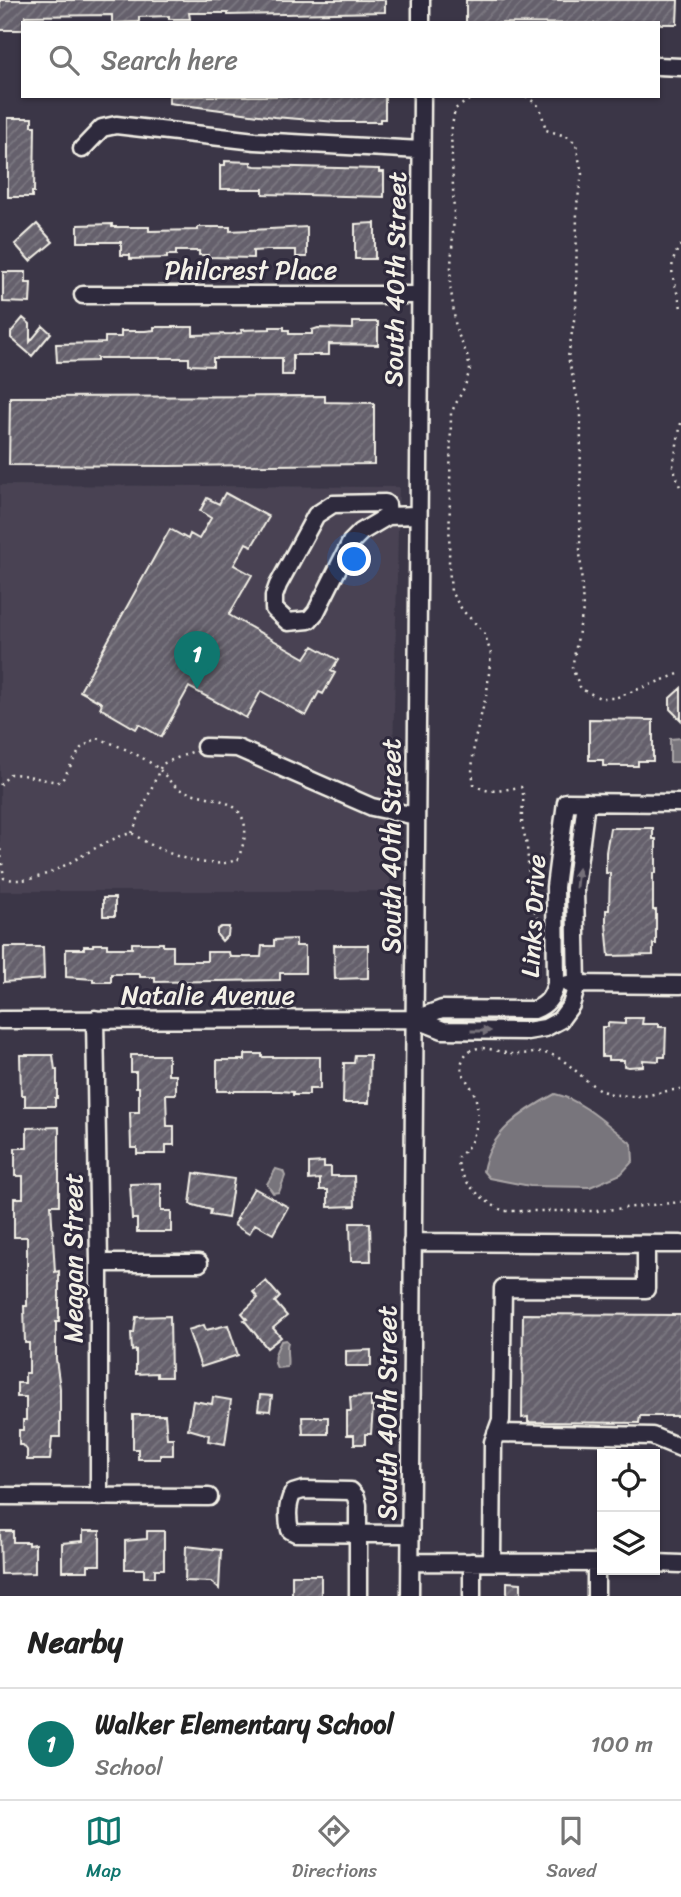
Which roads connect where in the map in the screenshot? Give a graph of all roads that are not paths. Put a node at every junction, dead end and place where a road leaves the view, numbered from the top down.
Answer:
1 (421, 0) edge
2 (421, 21) edge
3 (660, 66) edge
4 (681, 67) edge
5 (422, 98) edge
6 (82, 149) dead end
7 (421, 150) junction
8 (83, 295) dead end
9 (419, 295) junction
10 (417, 515) junction
11 (388, 516) junction
12 (205, 747) road end
13 (586, 802) junction
14 (681, 803) edge
15 (416, 816) junction
16 (556, 984) junction
17 (577, 985) junction
18 (681, 985) edge
19 (94, 1019) junction
20 (415, 1019) junction
21 (0, 1020) edge
22 (412, 1242) junction
23 (646, 1244) junction
24 (681, 1244) edge
25 (99, 1263) junction
26 (199, 1263) dead end
27 (496, 1433) junction
28 (681, 1448) edge
29 (0, 1496) edge
30 (99, 1497) junction
31 (209, 1497) dead end
32 (358, 1533) junction
33 (411, 1534) junction
34 (410, 1562) junction
35 (472, 1562) junction
36 (492, 1562) junction
37 (597, 1563) edge
38 (660, 1563) edge
39 (681, 1564) edge
40 (598, 1575) edge
41 (358, 1596) edge
42 (410, 1596) edge
43 (472, 1596) edge
44 (596, 1596) edge

1 - 2 street
3 - 4 street
5 - 7 street, South 40th Street
6 - 7 street
7 - 9 street, South 40th Street
8 - 9 street, Philcrest Place
9 - 10 street, South 40th Street
10 - 11 street
10 - 15 street, South 40th Street
11 - 11 street
12 - 15 street
13 - 14 street
13 - 16 street, Links Drive
17 -> 13 street, Links Drive
15 - 20 street, South 40th Street
16 - 17 street
16 - 20 street, Links Drive
17 - 18 street
20 -> 17 street, Links Drive
19 - 20 street, Natalie Avenue
19 - 21 street, Natalie Avenue
19 - 25 street, Meagan Street
20 - 22 street, South 40th Street
22 - 23 street
22 - 33 street, South 40th Street
23 - 24 street
23 - 27 street
25 - 26 street
25 - 30 street, Meagan Street
27 - 28 street
27 - 36 street
29 - 30 street
30 - 31 street
32 - 32 street
32 - 33 street
32 - 41 street
33 - 34 street, South 40th Street
34 - 35 street
34 - 42 street, South 40th Street
35 - 36 street
35 - 43 street
36 - 37 street
38 - 39 street
40 - 44 street

